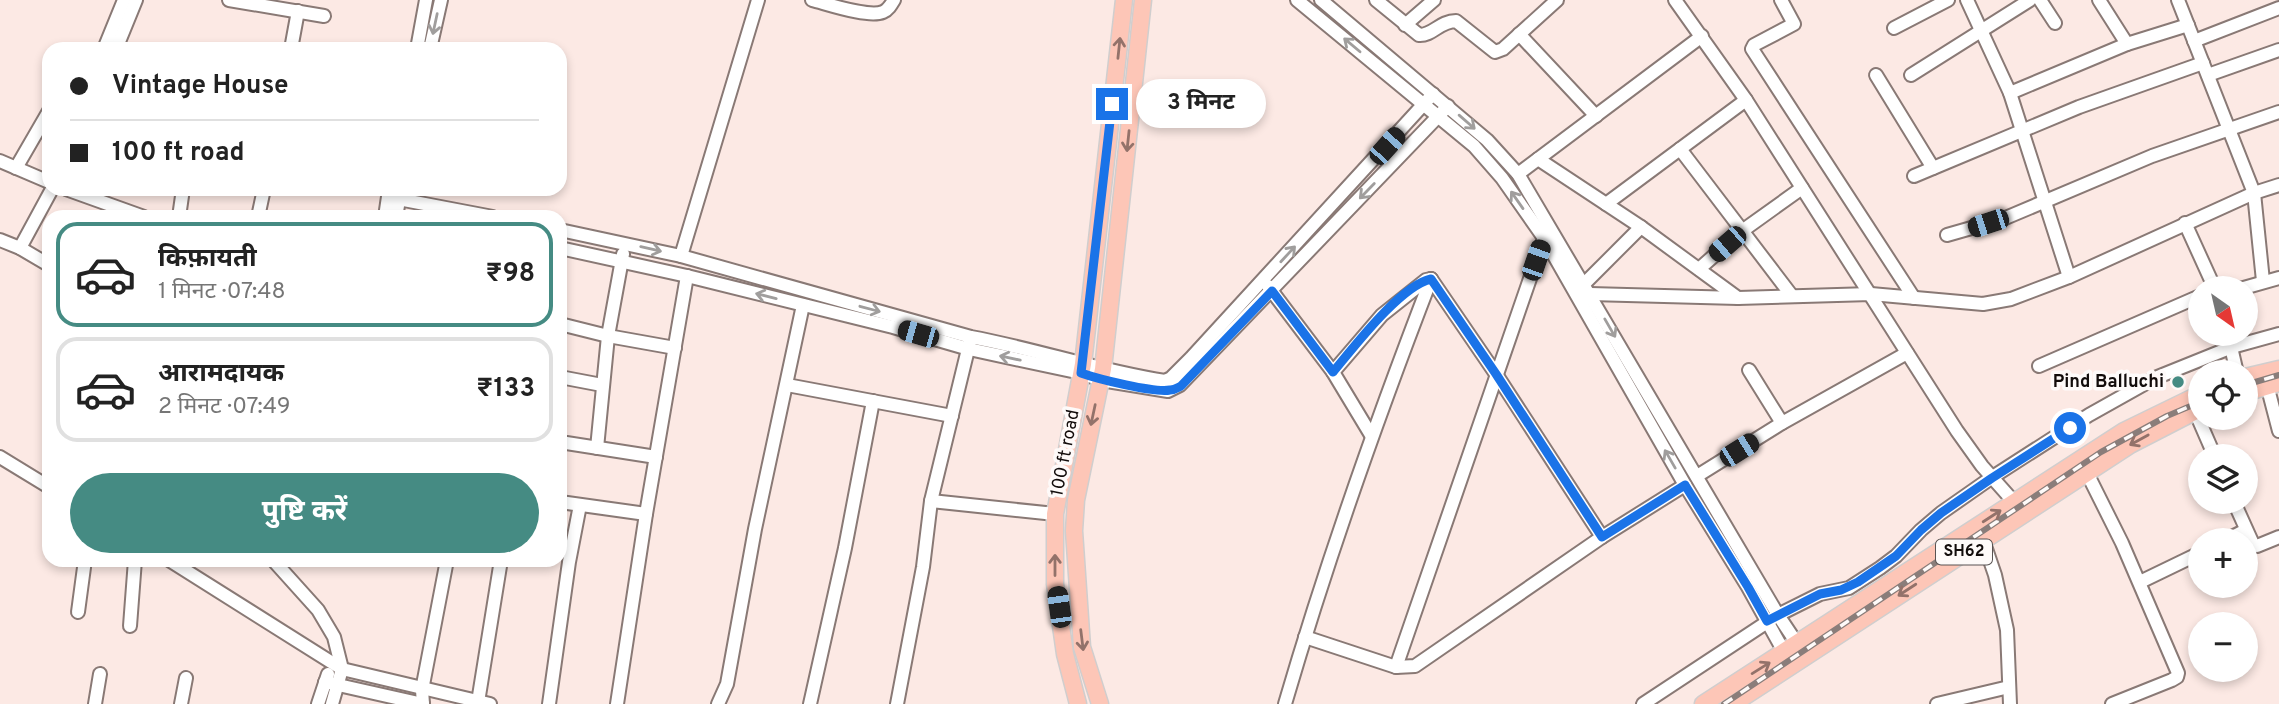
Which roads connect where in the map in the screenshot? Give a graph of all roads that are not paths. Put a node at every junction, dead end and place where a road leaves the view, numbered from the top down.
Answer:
1 (124, 0) edge
2 (136, 0) edge
3 (229, 0) edge
4 (426, 0) edge
5 (441, 0) edge
6 (758, 0) edge
7 (812, 0) edge
8 (894, 0) edge
9 (1124, 0) edge
10 (1143, 0) edge
11 (1297, 0) edge
12 (1321, 0) edge
13 (1345, 0) edge
14 (1376, 0) edge
15 (1434, 0) edge
16 (1557, 0) edge
17 (1675, 0) edge
18 (1781, 0) edge
19 (1948, 0) edge
20 (1968, 0) edge
21 (2031, 0) edge
22 (2040, 0) edge
23 (2099, 0) edge
24 (2178, 0) edge
25 (2279, 8) edge
26 (1333, 10) junction
27 (298, 11) junction
28 (324, 16) dead end
29 (2055, 23) dead end
30 (1405, 25) junction
31 (2188, 25) junction
32 (1894, 29) dead end
33 (1982, 32) junction
34 (1519, 34) junction
35 (1702, 36) junction
36 (2194, 41) junction
37 (107, 42) edge
38 (119, 42) edge
39 (292, 42) edge
40 (418, 42) edge
41 (432, 42) edge
42 (2127, 44) junction
43 (2279, 50) edge
44 (2206, 69) junction
45 (1876, 75) dead end
46 (1912, 75) dead end
47 (2010, 93) junction
48 (1433, 94) junction
49 (1746, 100) junction
50 (1424, 105) junction
51 (1448, 106) junction
52 (2279, 112) edge
53 (1596, 116) junction
54 (1439, 117) junction
55 (42, 123) edge
56 (2230, 129) junction
57 (2022, 130) junction
58 (1680, 149) junction
59 (1538, 159) junction
60 (0, 161) edge
61 (16, 168) junction
62 (1933, 168) junction
63 (1518, 174) junction
64 (1914, 176) dead end
65 (42, 180) edge
66 (2279, 185) edge
67 (1802, 188) junction
68 (2254, 193) junction
69 (48, 196) edge
70 (86, 196) edge
71 (407, 196) edge
72 (2044, 200) junction
73 (1606, 204) junction
74 (124, 210) edge
75 (464, 210) edge
76 (2185, 223) junction
77 (1642, 227) junction
78 (1742, 230) junction
79 (567, 232) edge
80 (1947, 234) dead end
81 (1544, 238) junction
82 (0, 240) edge
83 (625, 244) junction
84 (20, 248) junction
85 (567, 249) edge
86 (681, 256) junction
87 (622, 260) junction
88 (42, 261) edge
89 (1699, 269) junction
90 (687, 276) junction
91 (2209, 276) edge
92 (2069, 277) junction
93 (2279, 278) edge
94 (1431, 279) junction
95 (2263, 281) junction
96 (2258, 283) edge
97 (1268, 286) junction
98 (1587, 289) junction
99 (1871, 294) junction
100 (1792, 296) junction
101 (1738, 298) junction
102 (1914, 298) junction
103 (2188, 301) edge
104 (803, 305) junction
105 (567, 326) edge
106 (2279, 334) edge
107 (608, 336) junction
108 (2258, 337) edge
109 (970, 343) junction
110 (2220, 346) edge
111 (675, 348) junction
112 (1907, 353) junction
113 (2039, 366) dead end
114 (1082, 369) junction
115 (2279, 369) edge
116 (1749, 370) dead end
117 (1333, 372) junction
118 (1496, 374) junction
119 (2258, 374) edge
120 (1102, 375) junction
121 (567, 378) edge
122 (2273, 384) edge
123 (602, 385) junction
124 (787, 385) junction
125 (2188, 400) edge
126 (873, 401) junction
127 (2188, 415) edge
128 (952, 416) junction
129 (1782, 424) junction
130 (2279, 431) edge
131 (1371, 435) junction
132 (567, 443) edge
133 (597, 448) junction
134 (656, 457) junction
135 (1, 461) edge
136 (2087, 473) junction
137 (1697, 476) junction
138 (1992, 478) junction
139 (42, 483) edge
140 (1685, 485) junction
141 (930, 500) junction
142 (2014, 502) junction
143 (567, 503) edge
144 (580, 505) junction
145 (646, 513) junction
146 (1055, 514) junction
147 (1602, 537) junction
148 (2279, 537) edge
149 (1983, 540) junction
150 (2258, 545) edge
151 (567, 548) edge
152 (2188, 559) edge
153 (84, 567) edge
154 (134, 567) edge
155 (180, 567) edge
156 (279, 567) edge
157 (446, 567) edge
158 (500, 567) edge
159 (562, 567) edge
160 (2140, 582) junction
161 (78, 612) dead end
162 (1772, 618) junction
163 (130, 626) dead end
164 (1305, 637) junction
165 (1794, 655) junction
166 (336, 667) junction
167 (1396, 667) junction
168 (100, 674) dead end
169 (186, 678) dead end
170 (331, 683) junction
171 (2009, 687) junction
172 (422, 690) junction
173 (898, 698) edge
174 (484, 703) edge
175 (95, 704) edge
176 (181, 704) edge
177 (318, 704) edge
178 (332, 704) edge
179 (423, 704) edge
180 (549, 704) edge
181 (617, 704) edge
182 (718, 704) edge
183 (810, 704) edge
184 (908, 704) edge
185 (1078, 704) edge
186 (1100, 704) edge
187 (1285, 704) edge
188 (1643, 704) edge
189 (1703, 704) edge
190 (1733, 704) edge
191 (1937, 704) edge
192 (2010, 704) edge
193 (2112, 704) edge

1 - 37 street
2 - 38 street
3 - 27 street
4 - 40 street
5 -> 41 street
6 - 86 street
7 - 8 street
114 -> 9 main road, 100 ft road
10 -> 120 main road, 100 ft road
50 -> 11 street
12 - 26 street
13 - 26 street
14 - 30 street
15 - 30 street
16 - 34 street
17 - 35 street
18 - 102 street
19 - 32 street
20 - 33 street
21 - 33 street
22 - 29 street
23 - 42 street
24 - 31 street
25 - 36 street
26 - 48 street
27 - 28 street
27 - 39 street
30 - 34 street
31 - 36 street
31 - 42 street
33 - 46 street
33 - 47 street
34 - 53 street
35 - 49 street
35 - 53 street
36 - 44 street
42 - 47 street
43 - 44 street
44 - 56 street
44 - 57 street
45 - 62 street
47 - 57 street
48 - 50 street
48 - 51 street
49 - 58 street
49 - 67 street
50 - 54 street
97 -> 50 street
51 - 54 street
51 -> 63 street
52 - 56 street
53 - 59 street
81 -> 54 street
54 -> 97 street
55 - 61 street
56 - 68 street
56 - 72 street
57 - 62 street
57 - 72 street
58 - 73 street
58 - 78 street
59 - 63 street
59 - 73 street
60 - 61 street
61 - 65 street
62 - 64 street
63 - 98 street
66 - 68 street
67 - 78 street
67 - 99 street
68 - 76 street
68 - 95 street
69 - 84 street
70 - 74 street
71 - 75 street
72 - 80 street
72 - 92 street
73 - 77 street
76 - 91 street
76 - 92 street
77 - 89 street
77 - 98 street
78 - 89 street
78 - 100 street
79 - 83 street
81 - 118 street
140 -> 81 street
82 - 84 street
83 -> 86 street
83 - 87 street
84 - 88 street
85 - 87 street
86 -> 109 street
87 - 90 street
87 - 107 street
89 - 101 street
104 -> 90 street
90 - 111 street
92 - 102 street
93 - 95 street
94 - 117 street
94 - 118 street
94 - 131 street
95 - 96 street
97 - 117 street
97 - 120 street
98 - 101 street
98 -> 137 street
99 - 100 street
99 - 102 street
99 - 112 street
100 - 101 street
103 - 113 street
104 - 109 street
104 - 124 street
105 - 107 street
106 - 108 street
107 - 111 street
107 - 123 street
109 - 114 street
109 - 128 street
110 - 138 street
111 - 134 street
112 - 129 street
112 - 138 street
114 - 120 street
114 - 146 main road, 100 ft road
115 - 119 main road
116 - 129 street
117 - 131 street
118 - 147 street
118 - 167 street
120 -> 186 main road, 100 ft road
121 - 123 street
122 - 130 street
123 - 133 street
124 - 126 street
124 - 182 street
125 - 142 main road, SH62
126 - 128 street
126 - 183 street
127 -> 136 main road, SH62
128 - 141 street
129 - 137 street
131 - 164 street
132 - 133 street
133 - 134 street
134 - 145 street
135 - 139 street
136 - 149 main road, SH62
136 - 160 street
137 - 162 street
138 - 142 street
138 - 162 street
140 - 147 street
140 - 162 street
141 - 146 street
141 - 173 street
165 -> 142 main road, SH62
143 - 144 street
144 - 145 street
144 - 151 street
145 - 181 street
185 -> 146 main road, 100 ft road
147 - 167 street
148 - 150 street
149 -> 165 main road, SH62
149 - 171 street
152 - 160 street
153 - 161 street
154 - 163 street
155 - 166 street
156 - 166 street
157 - 172 street
158 - 174 street
159 - 180 street
160 - 193 street
162 - 165 street
162 - 188 street
164 - 167 street
164 - 187 street
189 -> 165 main road, SH62
165 - 190 main road, SH62
166 - 170 street
166 - 172 street
168 - 175 street
169 - 176 street
170 - 177 street
170 - 178 street
170 - 179 street
171 - 191 street
171 - 192 street
172 - 174 street
172 - 179 street
173 - 184 street

